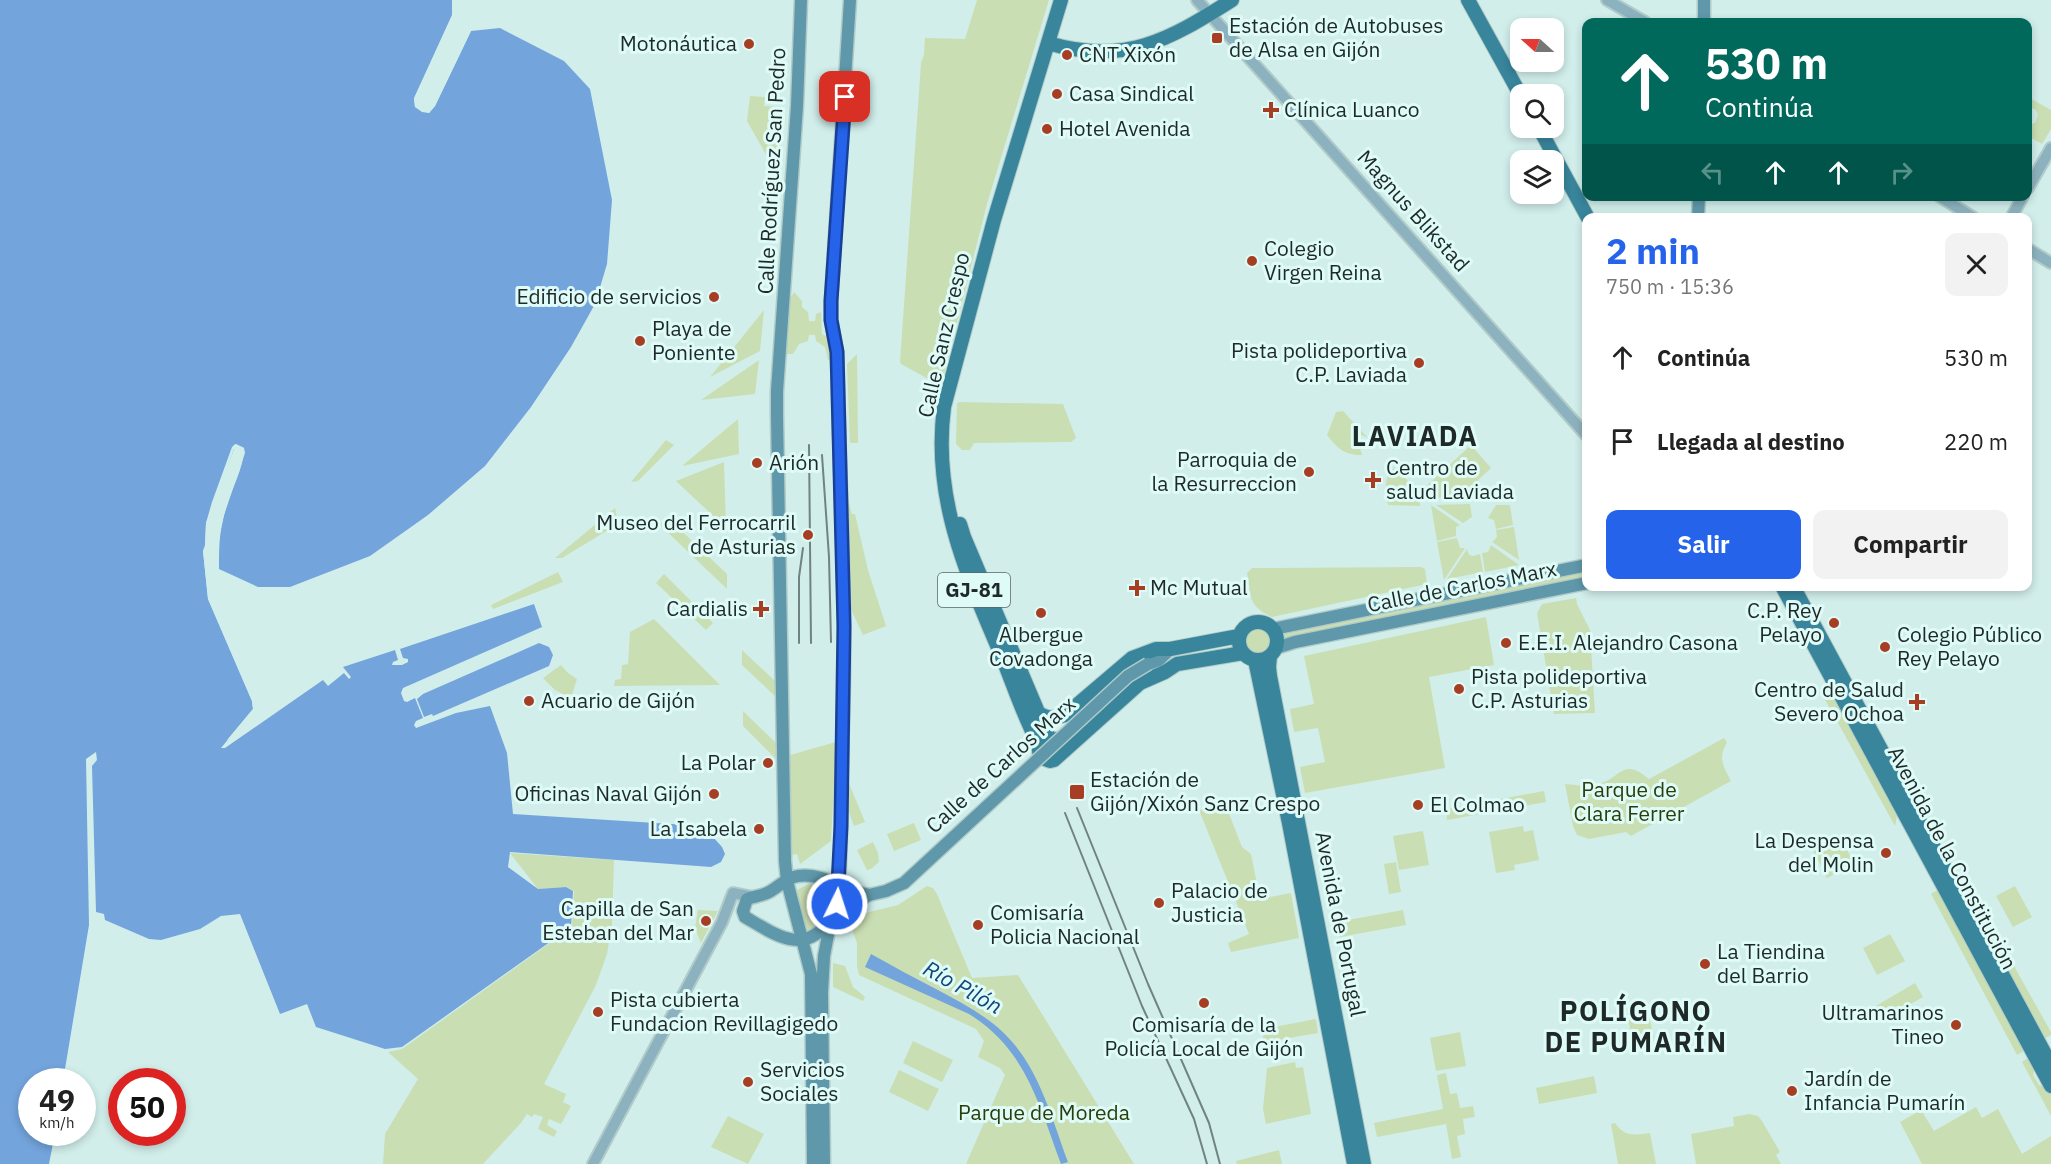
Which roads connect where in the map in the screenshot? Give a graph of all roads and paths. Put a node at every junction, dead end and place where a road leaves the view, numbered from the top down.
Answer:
1 (801, 0) edge
2 (850, 0) edge
3 (1060, 0) edge
4 (1197, 0) edge
5 (1232, 0) edge
6 (1468, 0) edge
7 (1607, 0) edge
8 (1704, 0) edge
9 (1210, 14) junction
10 (1638, 18) edge
11 (1704, 18) edge
12 (1048, 43) junction
13 (1514, 84) edge
14 (1544, 138) edge
15 (2051, 148) edge
16 (2032, 181) edge
17 (1947, 201) edge
18 (1585, 213) edge
19 (1966, 213) edge
20 (2032, 251) edge
21 (2051, 263) edge
22 (949, 392) junction
23 (1582, 430) edge
24 (1582, 566) edge
25 (1582, 584) edge
26 (1785, 591) edge
27 (1796, 591) edge
28 (1273, 629) junction
29 (1239, 636) junction
30 (1170, 649) junction
31 (1273, 652) junction
32 (1249, 657) junction
33 (1153, 662) junction
34 (1177, 664) junction
35 (1036, 711) junction
36 (1044, 742) junction
37 (1060, 754) junction
38 (787, 881) junction
39 (838, 884) junction
40 (869, 895) junction
41 (753, 897) junction
42 (727, 910) junction
43 (833, 915) junction
44 (745, 917) junction
45 (804, 939) junction
46 (2051, 1065) edge
47 (2051, 1086) edge
48 (593, 1164) edge
49 (813, 1164) edge
50 (824, 1164) edge
51 (1354, 1164) edge
52 (1365, 1164) edge

1 - 38 main road, Calle Rodríguez San Pedro
2 - 39 main road
3 - 12 main road, Calle Sanz Crespo
4 - 9 street, Magnus Blikstad
5 - 9 main road
6 - 13 main road
7 - 10 street
8 - 11 main road
9 - 12 main road
9 - 23 street, Magnus Blikstad
12 - 22 main road, Calle Sanz Crespo
14 - 18 main road
15 - 16 street
17 - 19 street
20 - 21 street
22 - 35 main road, Calle Sanz Crespo / GJ-81
22 - 36 main road, Calle Sanz Crespo / GJ-81
24 - 28 main road
25 - 31 main road, Calle de Carlos Marx
26 - 47 main road, Avenida de la Constitución
27 - 46 main road, Avenida de la Constitución
28 - 29 main road
28 - 31 main road
29 - 30 main road
29 - 32 main road
30 - 33 main road, Calle de Carlos Marx
30 - 35 main road
31 - 32 main road
31 - 52 main road, Avenida de Portugal
32 - 34 main road
32 - 51 main road, Avenida de Portugal
33 - 34 main road
33 - 40 main road, Calle de Carlos Marx, bridge
34 - 37 main road
35 - 36 main road, Calle Sanz Crespo / GJ-81
36 - 37 main road, GJ-81
36 - 37 main road, GJ-81
38 - 39 main road
38 - 41 main road
38 - 45 main road, Calle Rodríguez San Pedro
39 - 40 main road
39 - 43 main road
40 - 43 main road, Calle de Carlos Marx
41 - 42 street
41 - 44 main road
42 - 44 street
42 - 48 street
43 - 45 main road, Calle de Carlos Marx
43 - 50 main road
44 - 45 main road
45 - 49 main road, Calle Rodríguez San Pedro

